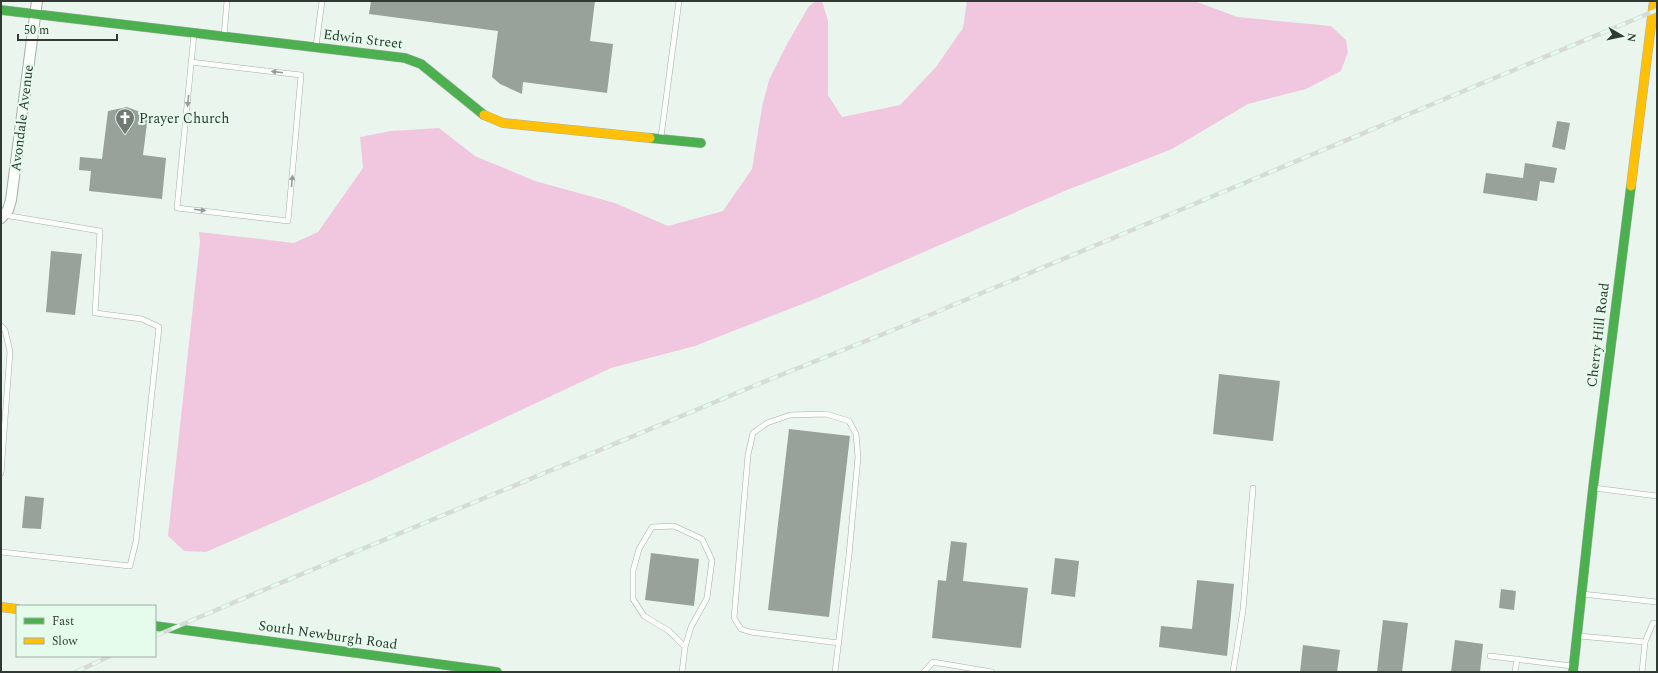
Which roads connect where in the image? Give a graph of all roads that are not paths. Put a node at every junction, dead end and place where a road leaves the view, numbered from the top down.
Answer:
1 (36, 1) edge
2 (227, 1) edge
3 (322, 1) edge
4 (679, 1) edge
5 (1654, 1) edge
6 (1, 10) edge
7 (35, 14) junction
8 (194, 33) junction
9 (223, 36) junction
10 (315, 47) junction
11 (191, 62) junction
12 (661, 139) junction
13 (701, 143) dead end
14 (2, 217) edge
15 (1, 326) edge
16 (3, 413) edge
17 (1, 473) edge
18 (1253, 488) dead end
19 (1593, 488) junction
20 (1657, 496) edge
21 (1, 552) edge
22 (1581, 594) junction
23 (1657, 602) edge
24 (1, 607) edge
25 (16, 609) edge
26 (1657, 623) edge
27 (156, 626) edge
28 (1577, 636) junction
29 (1645, 642) junction
30 (839, 643) junction
31 (685, 647) junction
32 (1490, 656) dead end
33 (1517, 659) junction
34 (1573, 669) edge
35 (497, 672) edge
36 (682, 672) edge
37 (836, 672) edge
38 (924, 672) edge
39 (992, 672) edge
40 (1233, 672) edge
41 (1515, 672) edge
42 (1642, 672) edge

1 - 7 street, Avondale Avenue
2 - 9 lane
3 - 10 lane
4 - 12 lane
5 - 19 main road, Cherry Hill Road
6 - 7 main road, Edwin Street
7 - 8 main road, Edwin Street
7 - 14 street, Avondale Avenue
8 - 9 main road, Edwin Street
8 - 11 lane
9 - 10 main road, Edwin Street
10 - 12 main road, Edwin Street
11 -> 11 lane
12 - 13 main road, Edwin Street
14 - 21 lane
15 - 16 lane
16 - 17 lane
18 - 40 lane
19 - 20 lane
19 - 22 main road, Cherry Hill Road
22 - 23 lane
22 - 28 main road, Cherry Hill Road
24 - 25 main road
26 - 29 lane
27 - 35 main road, South Newburgh Road
28 - 29 lane
28 - 34 main road, Cherry Hill Road
29 - 42 lane
30 - 30 lane
30 - 37 lane
31 - 31 lane
31 - 36 lane
32 - 33 lane
33 - 34 lane
33 - 41 lane
38 - 39 lane

